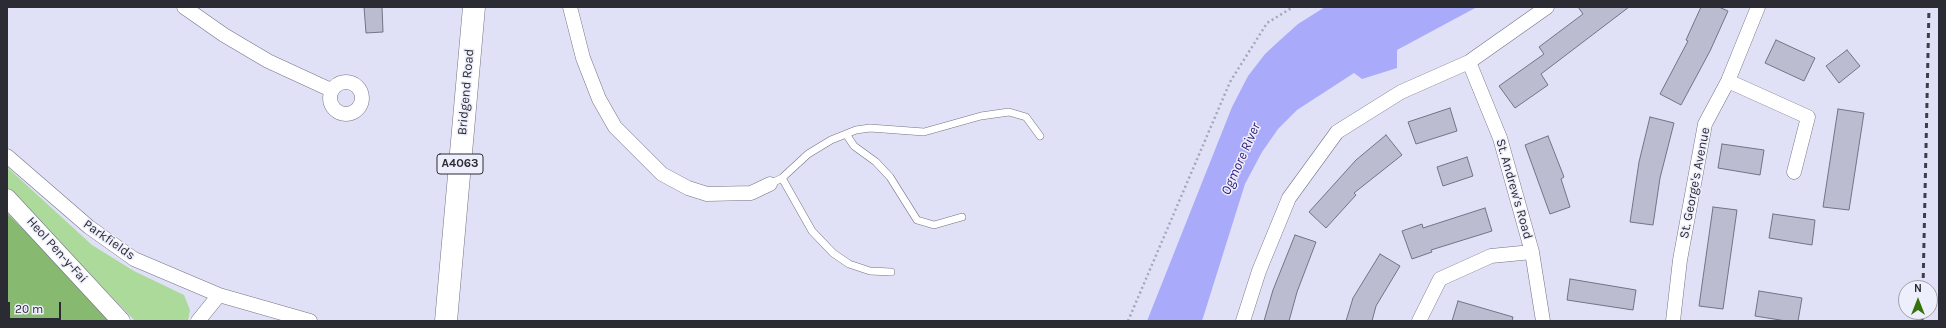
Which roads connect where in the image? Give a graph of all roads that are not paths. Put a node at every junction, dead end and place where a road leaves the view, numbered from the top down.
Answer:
1 (184, 7) edge
2 (570, 7) edge
3 (1547, 7) edge
4 (1758, 7) edge
5 (471, 9) edge
6 (1470, 62) junction
7 (1728, 81) junction
8 (331, 90) dead end
9 (846, 134) junction
10 (1040, 136) dead end
11 (7, 156) edge
12 (1794, 172) dead end
13 (776, 181) junction
14 (7, 198) edge
15 (962, 217) dead end
16 (1532, 252) junction
17 (891, 272) dead end
18 (219, 295) junction
19 (121, 321) edge
20 (198, 321) edge
21 (310, 321) edge
22 (446, 321) edge
23 (1243, 321) edge
24 (1419, 321) edge
25 (1543, 321) edge
26 (1673, 321) edge

1 - 8 street
2 - 13 street
3 - 6 street
4 - 7 street, St. George's Avenue
5 - 22 main road, Bridgend Road / A4063
6 - 16 street, St. Andrew's Road
6 - 23 street
7 - 12 street
7 - 26 street, St. George's Avenue
9 - 10 lane
9 - 13 lane
9 - 15 lane
11 - 18 street, Parkfields
13 - 17 lane
14 - 19 street, Heol Pen-y-Fai
16 - 24 street
16 - 25 street, St. Andrew's Road
18 - 20 street
18 - 21 street, Parkfields

